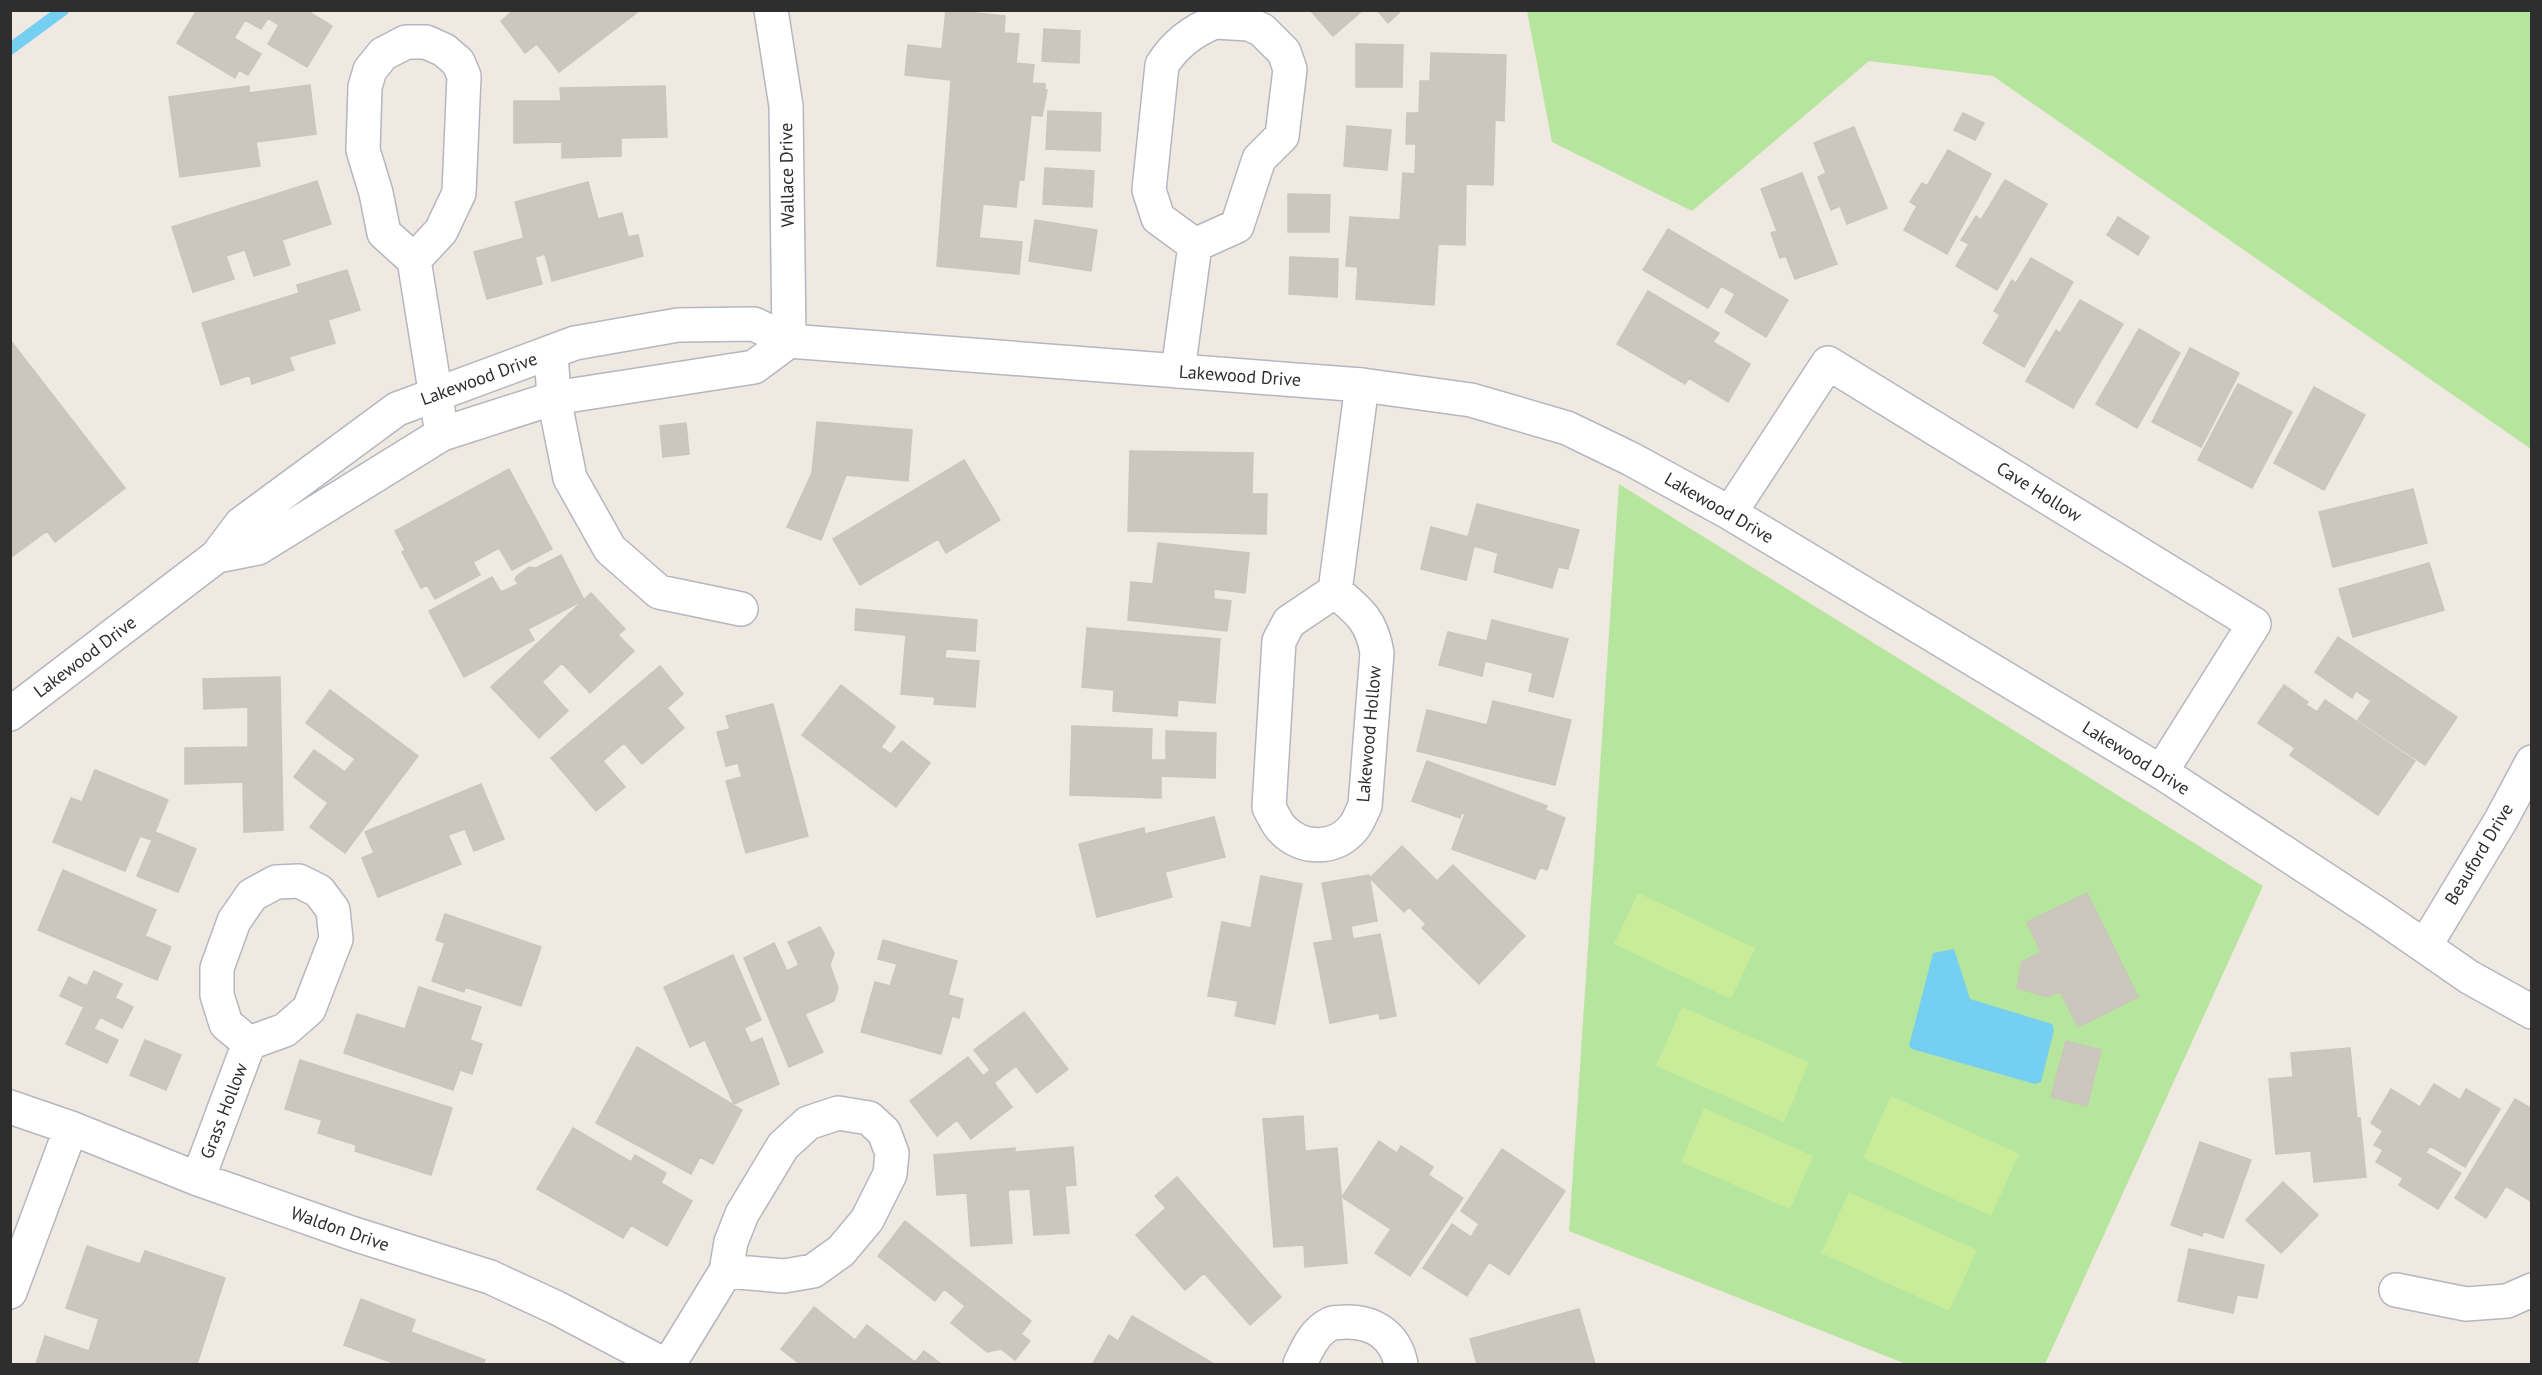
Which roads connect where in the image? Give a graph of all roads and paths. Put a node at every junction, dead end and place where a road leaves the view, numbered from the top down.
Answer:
1 (771, 10) edge
2 (1195, 245) junction
3 (414, 260) junction
4 (789, 341) junction
5 (551, 353) junction
6 (1178, 371) junction
7 (1362, 385) junction
8 (435, 395) junction
9 (554, 398) junction
10 (442, 434) junction
11 (1730, 513) junction
12 (217, 556) junction
13 (1335, 591) junction
14 (741, 609) dead end
15 (13, 707) edge
16 (2532, 762) edge
17 (2161, 772) junction
18 (2425, 945) junction
19 (2532, 1012) edge
20 (249, 1043) junction
21 (10, 1107) edge
22 (71, 1128) junction
23 (198, 1179) junction
24 (726, 1271) junction
25 (2396, 1290) dead end
26 (2532, 1290) edge
27 (10, 1292) edge
28 (663, 1365) edge
29 (669, 1365) edge
30 (1300, 1365) edge
31 (1401, 1365) edge

1 - 4 street, Wallace Drive
2 - 2 street
2 - 6 street
3 - 3 street
3 - 8 street
4 - 5 street, Lakewood Drive
4 - 6 street, Lakewood Drive
4 - 9 street, Lakewood Drive
5 - 8 street, Lakewood Drive
5 - 9 street
6 - 7 street, Lakewood Drive
7 - 11 street, Lakewood Drive
7 - 13 street
8 - 10 street
8 - 12 street, Lakewood Drive
9 - 10 street, Lakewood Drive
9 - 14 street
10 - 12 street, Lakewood Drive
11 - 17 street, Lakewood Drive
11 - 17 street, Cave Hollow
12 - 15 street, Lakewood Drive
13 - 13 street, Lakewood Hollow
16 - 18 street, Beauford Drive
17 - 18 street, Lakewood Drive
18 - 19 street, Lakewood Drive
20 - 20 street, Grass Hollow
20 - 23 street, Grass Hollow
21 - 22 street, Waldon Drive
22 - 23 street, Waldon Drive
22 - 27 street
23 - 28 street, Waldon Drive
24 - 24 street
24 - 29 street
25 - 26 street
30 - 31 street

